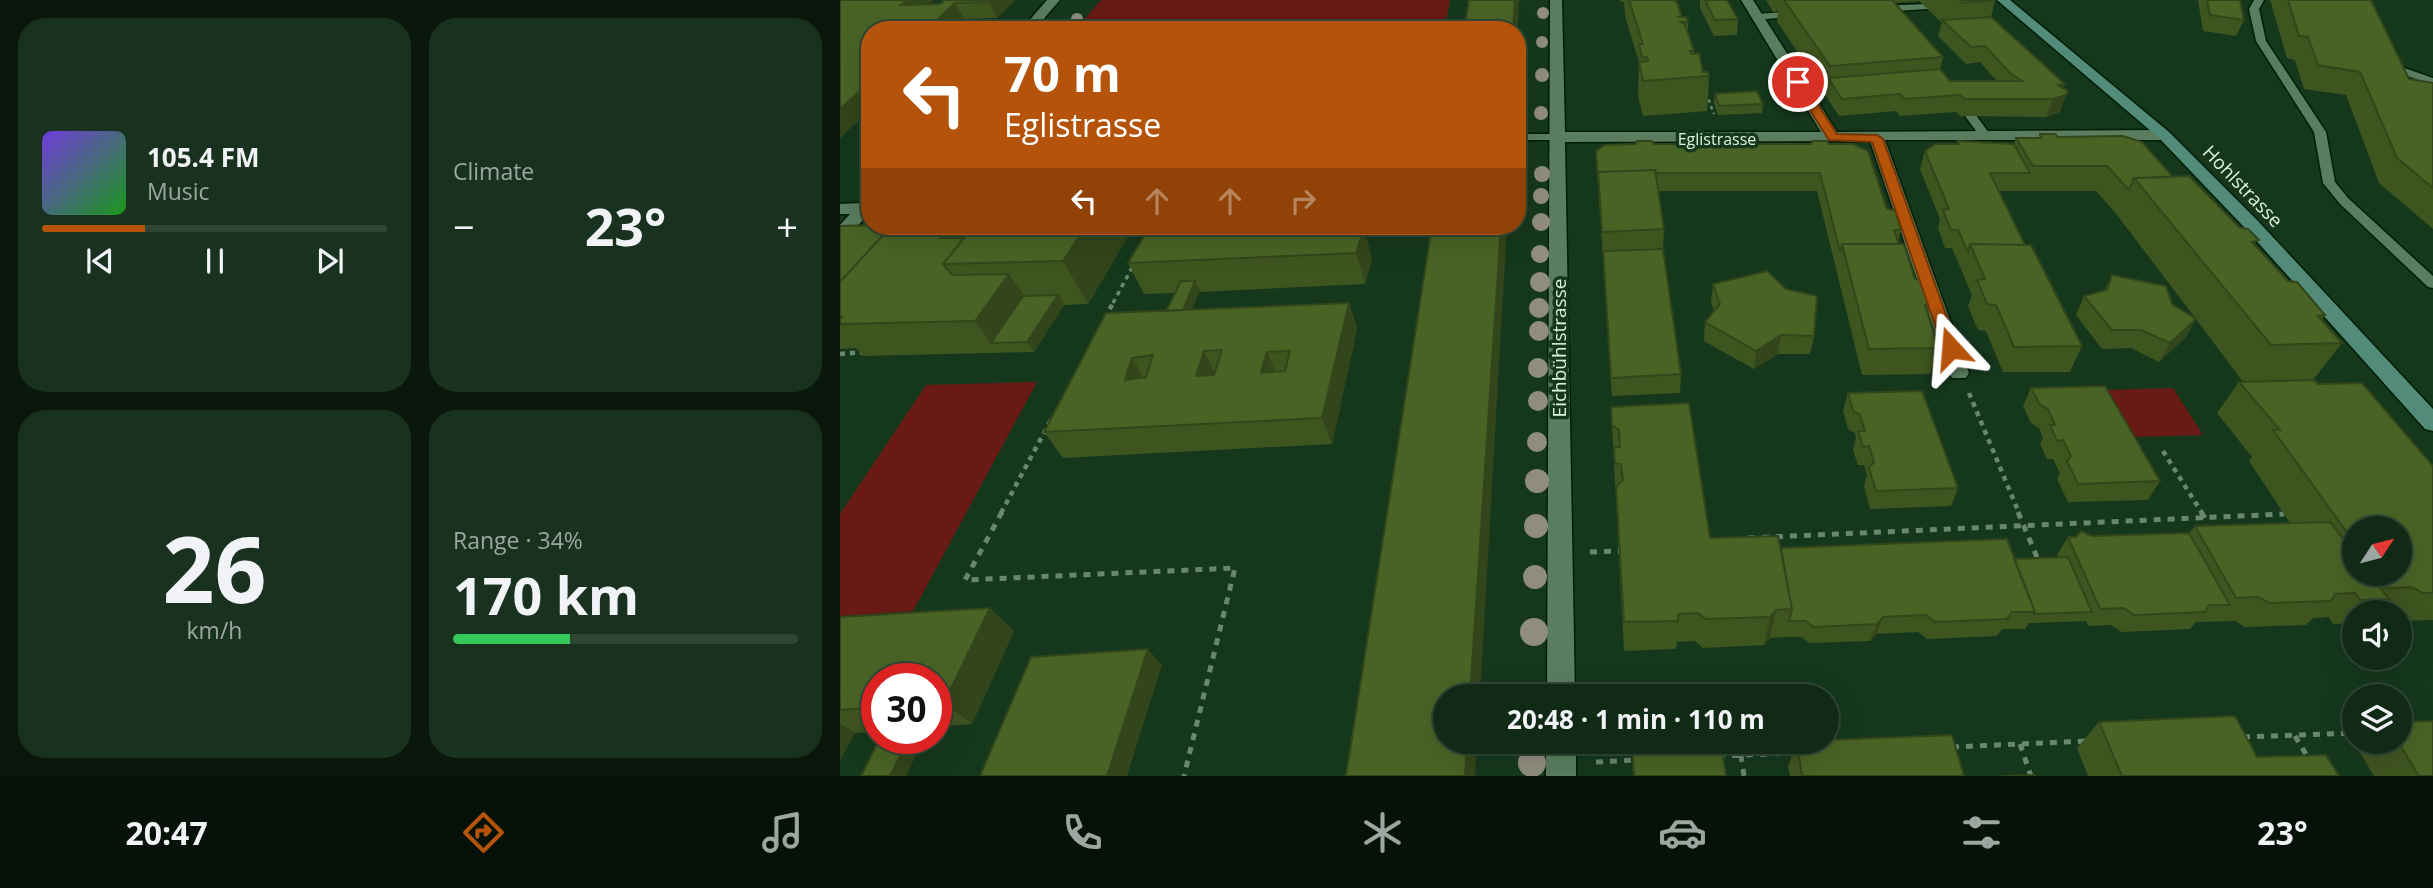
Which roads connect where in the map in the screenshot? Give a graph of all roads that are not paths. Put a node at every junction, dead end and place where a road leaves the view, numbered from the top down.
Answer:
1 (1054, 0) edge
2 (1556, 0) edge
3 (1747, 0) edge
4 (2003, 0) edge
5 (2259, 0) edge
6 (1917, 5) dead end
7 (1884, 9) junction
8 (1871, 10) edge
9 (1805, 14) edge
10 (1757, 17) junction
11 (1892, 19) edge
12 (1035, 21) edge
13 (2376, 61) edge
14 (2433, 82) edge
15 (1971, 116) edge
16 (2164, 135) junction
17 (1986, 136) junction
18 (1526, 137) edge
19 (1558, 137) junction
20 (1833, 138) junction
21 (1877, 139) junction
22 (861, 206) edge
23 (840, 209) edge
24 (861, 211) edge
25 (840, 234) edge
26 (2433, 284) edge
27 (1959, 373) road end
28 (2433, 423) edge
29 (1561, 684) edge

1 - 12 street
2 - 19 street, Eichbühlstrasse
3 - 10 street
4 - 16 street, Hohlstrasse
5 - 26 lane
6 - 7 lane
7 - 8 lane
7 - 11 lane
9 - 10 lane
10 - 20 street
13 - 14 lane
15 - 17 lane
16 - 17 street, Eglistrasse
16 - 28 street, Hohlstrasse
17 - 21 street, Eglistrasse
18 - 19 lane
19 - 20 street, Eglistrasse
19 - 29 street, Eichbühlstrasse
20 - 21 street, Eglistrasse
21 - 27 street
22 - 23 street
24 - 25 street

